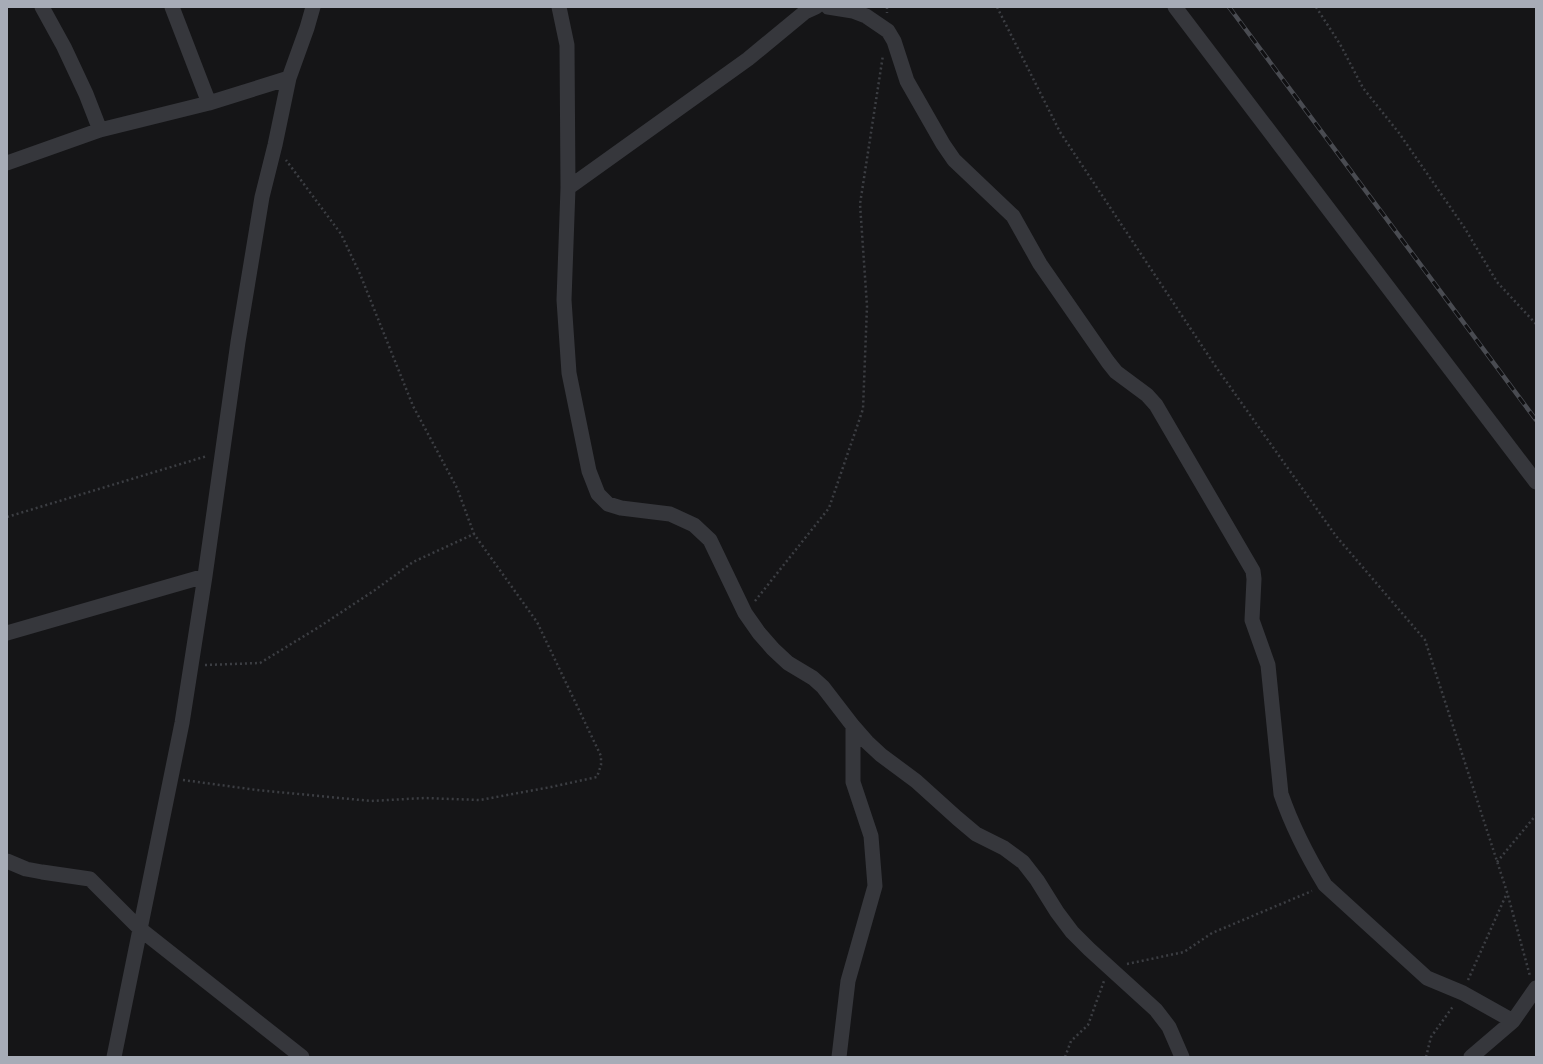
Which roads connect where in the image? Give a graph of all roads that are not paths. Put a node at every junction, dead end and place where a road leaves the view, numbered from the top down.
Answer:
1 (42, 7) edge
2 (172, 7) edge
3 (312, 7) edge
4 (559, 7) edge
5 (816, 7) edge
6 (828, 7) edge
7 (1175, 7) edge
8 (289, 78) junction
9 (209, 103) junction
10 (100, 130) junction
11 (7, 163) edge
12 (568, 188) junction
13 (1536, 482) edge
14 (205, 576) junction
15 (7, 633) edge
16 (853, 726) junction
17 (7, 861) edge
18 (140, 929) junction
19 (1535, 989) edge
20 (1513, 1021) junction
21 (114, 1057) edge
22 (302, 1057) edge
23 (839, 1057) edge
24 (1182, 1057) edge
25 (1471, 1057) edge

1 - 10 street
2 - 9 street
3 - 8 street
4 - 12 street
5 - 12 street
6 - 20 street
7 - 13 street
8 - 9 street
8 - 14 street
9 - 10 street
10 - 11 street
12 - 16 street
14 - 15 street
14 - 18 street
16 - 23 street
16 - 24 street
17 - 18 street
18 - 21 street
18 - 22 street
19 - 20 street
20 - 25 street

